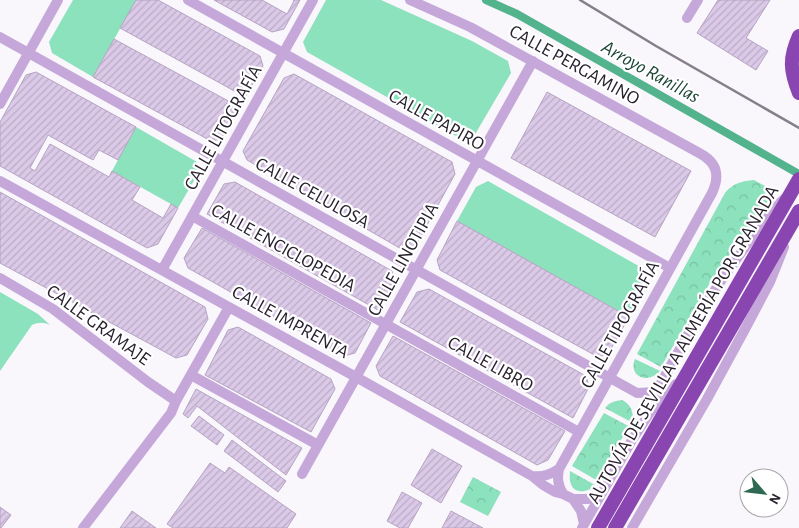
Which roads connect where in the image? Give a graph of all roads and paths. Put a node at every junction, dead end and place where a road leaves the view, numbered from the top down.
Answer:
1 (58, 0) edge
2 (188, 0) edge
3 (314, 0) edge
4 (410, 0) edge
5 (698, 0) edge
6 (687, 18) dead end
7 (799, 36) edge
8 (0, 37) edge
9 (799, 46) edge
10 (284, 53) junction
11 (28, 54) junction
12 (533, 61) junction
13 (799, 62) edge
14 (797, 89) edge
15 (0, 104) edge
16 (477, 161) junction
17 (222, 162) junction
18 (716, 169) joint
19 (0, 181) edge
20 (795, 186) edge
21 (797, 215) edge
22 (192, 216) junction
23 (670, 268) junction
24 (162, 270) junction
25 (416, 270) junction
26 (0, 278) edge
27 (229, 308) junction
28 (386, 324) junction
29 (689, 370) junction
30 (191, 374) junction
31 (356, 377) junction
32 (610, 377) junction
33 (656, 392) junction
34 (176, 401) junction
35 (579, 432) junction
36 (632, 440) junction
37 (318, 445) junction
38 (559, 469) junction
39 (302, 474) dead end
40 (532, 476) junction
41 (600, 494) junction
42 (568, 496) junction
43 (583, 526) edge
44 (83, 528) edge
45 (598, 528) edge
46 (615, 528) edge
47 (632, 528) edge

1 - 11 street
2 - 10 street, CALLE PAPIRO
3 - 10 street, CALLE LITOGRAFÍA
4 - 12 street, CALLE PERGAMINO
5 - 6 street
7 - 14 highway
8 - 11 street, CALLE CELULOSA
9 - 14 highway
10 - 16 street, CALLE PAPIRO
10 - 17 street, CALLE LITOGRAFÍA
11 - 15 street
11 - 17 street, CALLE CELULOSA
12 - 16 street, CALLE LINOTIPIA
12 - 18 street, CALLE PERGAMINO
13 - 14 highway
16 - 23 street, CALLE PAPIRO
16 - 25 street, CALLE LINOTIPIA
17 - 22 street, CALLE LITOGRAFÍA
17 - 25 street, CALLE CELULOSA
18 - 23 street, CALLE TIPOGRAFÍA
19 - 24 street, CALLE IMPRENTA
20 - 29 highway, AUTOVÍA DE SEVILLA A ALMERÍA POR GRANADA
20 - 33 street
21 - 46 highway, AUTOVÍA DE SEVILLA A ALMERÍA POR GRANADA
21 - 47 street
22 - 24 street, CALLE LITOGRAFÍA
22 - 28 street, CALLE ENCICLOPEDIA
23 - 32 street, CALLE TIPOGRAFÍA
24 - 27 street, CALLE IMPRENTA
25 - 28 street, CALLE LINOTIPIA
25 - 32 street, CALLE CELULOSA
26 - 34 street, CALLE GRAMAJE
27 - 30 street
27 - 31 street, CALLE IMPRENTA
28 - 31 street, CALLE LINOTIPIA
28 - 35 street, CALLE LIBRO
29 - 36 street
29 - 45 highway, AUTOVÍA DE SEVILLA A ALMERÍA POR GRANADA
30 - 34 street
30 - 37 street
31 - 37 street, CALLE LINOTIPIA
31 - 40 street, CALLE IMPRENTA
32 - 33 street, CALLE CELULOSA
32 - 35 street, CALLE TIPOGRAFÍA
33 - 36 street
34 - 44 street
35 - 38 street, CALLE TIPOGRAFÍA
36 - 41 street
37 - 39 street, CALLE LINOTIPIA
38 - 40 street
38 - 42 street
40 - 42 street, CALLE IMPRENTA
41 - 42 street
41 - 43 street
42 - 43 street

